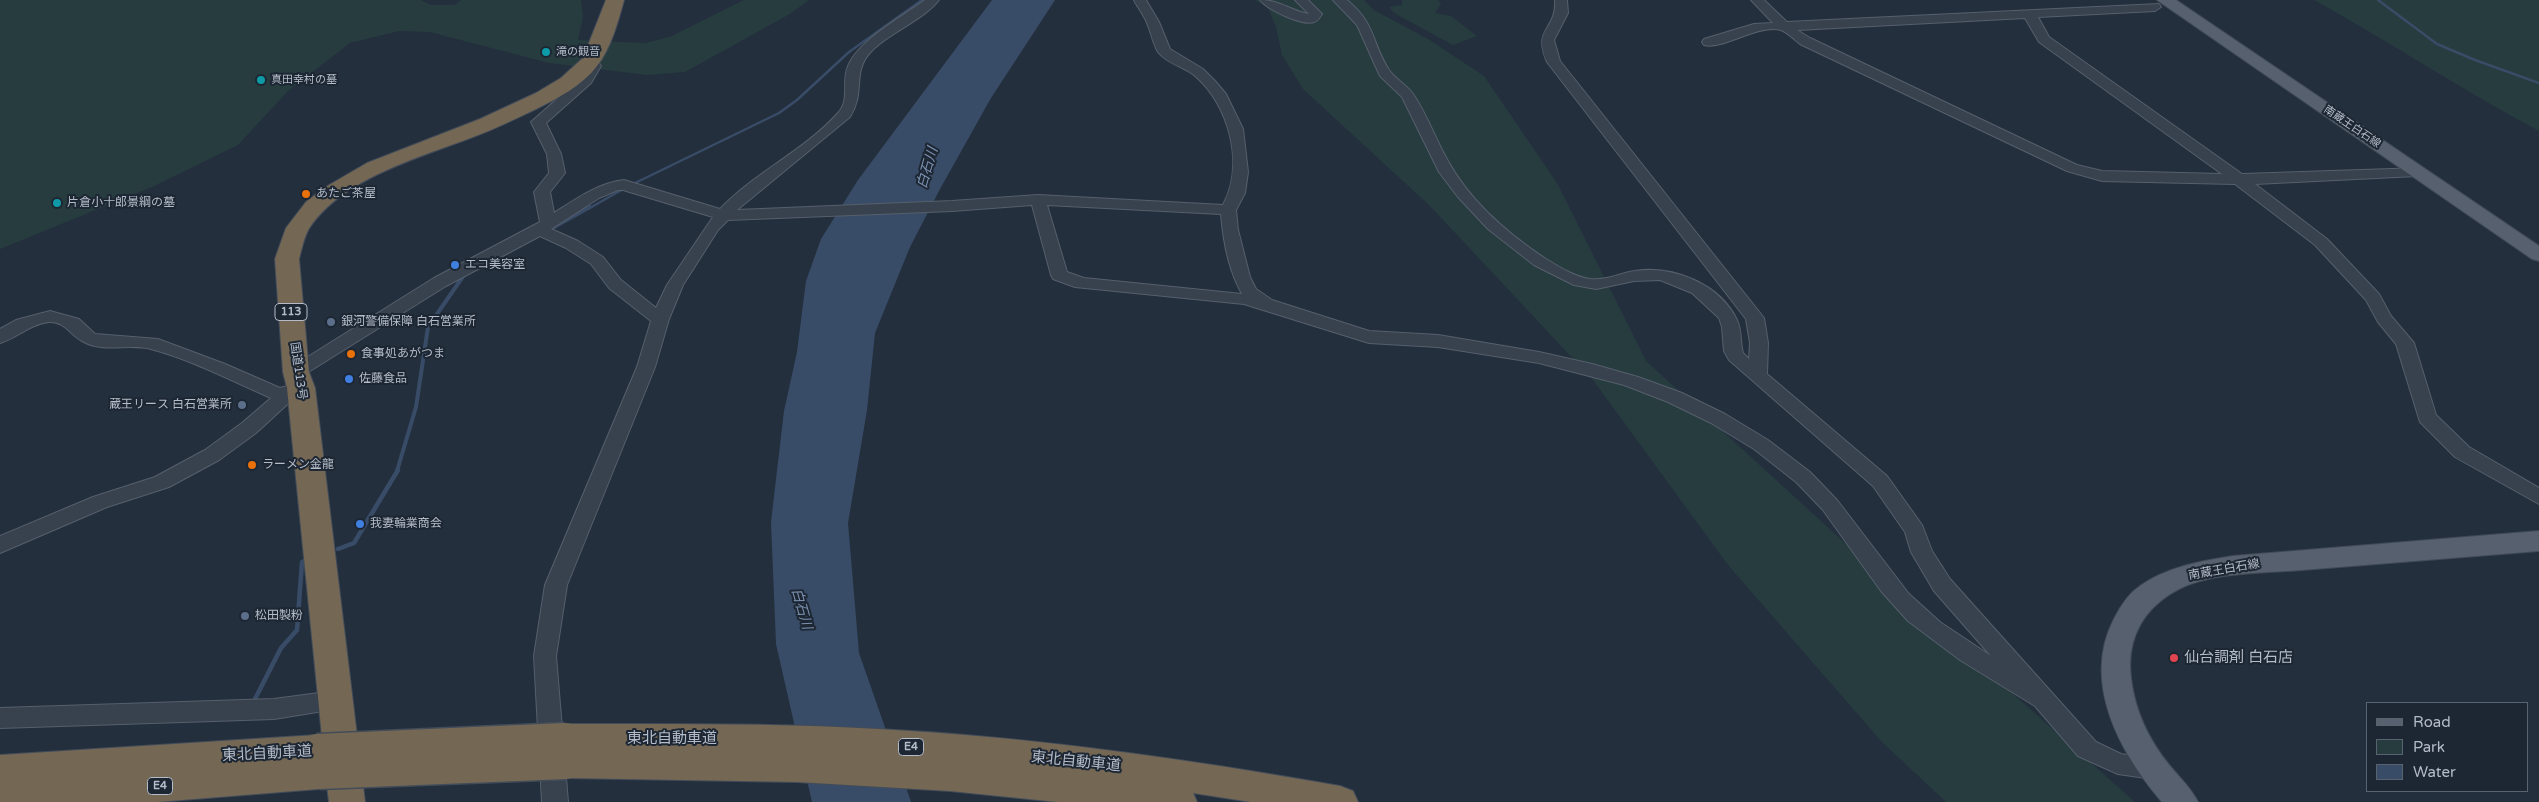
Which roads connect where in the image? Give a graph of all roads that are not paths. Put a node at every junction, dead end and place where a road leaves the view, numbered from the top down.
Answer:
1 (615, 0) edge
2 (933, 0) edge
3 (1140, 0) edge
4 (1266, 0) edge
5 (1301, 0) edge
6 (1339, 0) edge
7 (1561, 0) edge
8 (1757, 0) edge
9 (2160, 2) edge
10 (2029, 14) junction
11 (1783, 26) junction
12 (1709, 42) dead end
13 (591, 62) junction
14 (2417, 171) junction
15 (2236, 177) junction
16 (1038, 200) junction
17 (1228, 210) junction
18 (724, 215) junction
19 (546, 229) junction
20 (2539, 255) edge
21 (1265, 303) junction
22 (660, 320) junction
23 (0, 337) edge
24 (1758, 376) junction
25 (299, 380) junction
26 (2539, 497) edge
27 (2539, 541) edge
28 (0, 544) edge
29 (2042, 699) junction
30 (334, 701) junction
31 (0, 718) edge
32 (318, 762) junction
33 (2153, 768) junction
34 (0, 770) edge
35 (0, 799) edge
36 (347, 802) edge
37 (555, 802) edge
38 (1179, 802) edge
39 (1340, 802) edge
40 (2182, 802) edge

1 - 13 highway, 国道113号 / 113
2 - 18 street
3 - 17 street
4 - 5 street
6 - 24 street
7 - 24 street
8 - 11 street
9 - 10 street
9 - 14 main road, 南蔵王白石線
10 - 11 street
10 - 15 street
11 - 12 street
11 - 15 street
13 - 19 street
13 - 25 highway, 国道113号 / 113
14 - 15 street
14 - 20 main road, 南蔵王白石線
15 - 26 street
16 - 17 street
16 - 18 street
16 - 21 street
17 - 21 street
18 - 19 street
18 - 22 street
19 - 22 street
19 - 25 street
21 - 29 street
22 - 37 street
23 - 25 street
24 - 29 street
25 - 28 street
25 - 30 highway, 国道113号 / 113
27 - 33 main road, 南蔵王白石線
29 - 33 street
30 - 31 street
30 - 36 highway, 国道113号 / 113
32 - 34 highway, 東北自動車道 / E4
32 - 35 highway, 東北自動車道 / E4
32 - 38 highway, 東北自動車道 / E4, bridge
32 - 39 highway, 東北自動車道 / E4, bridge
33 - 40 main road, 南蔵王白石線

